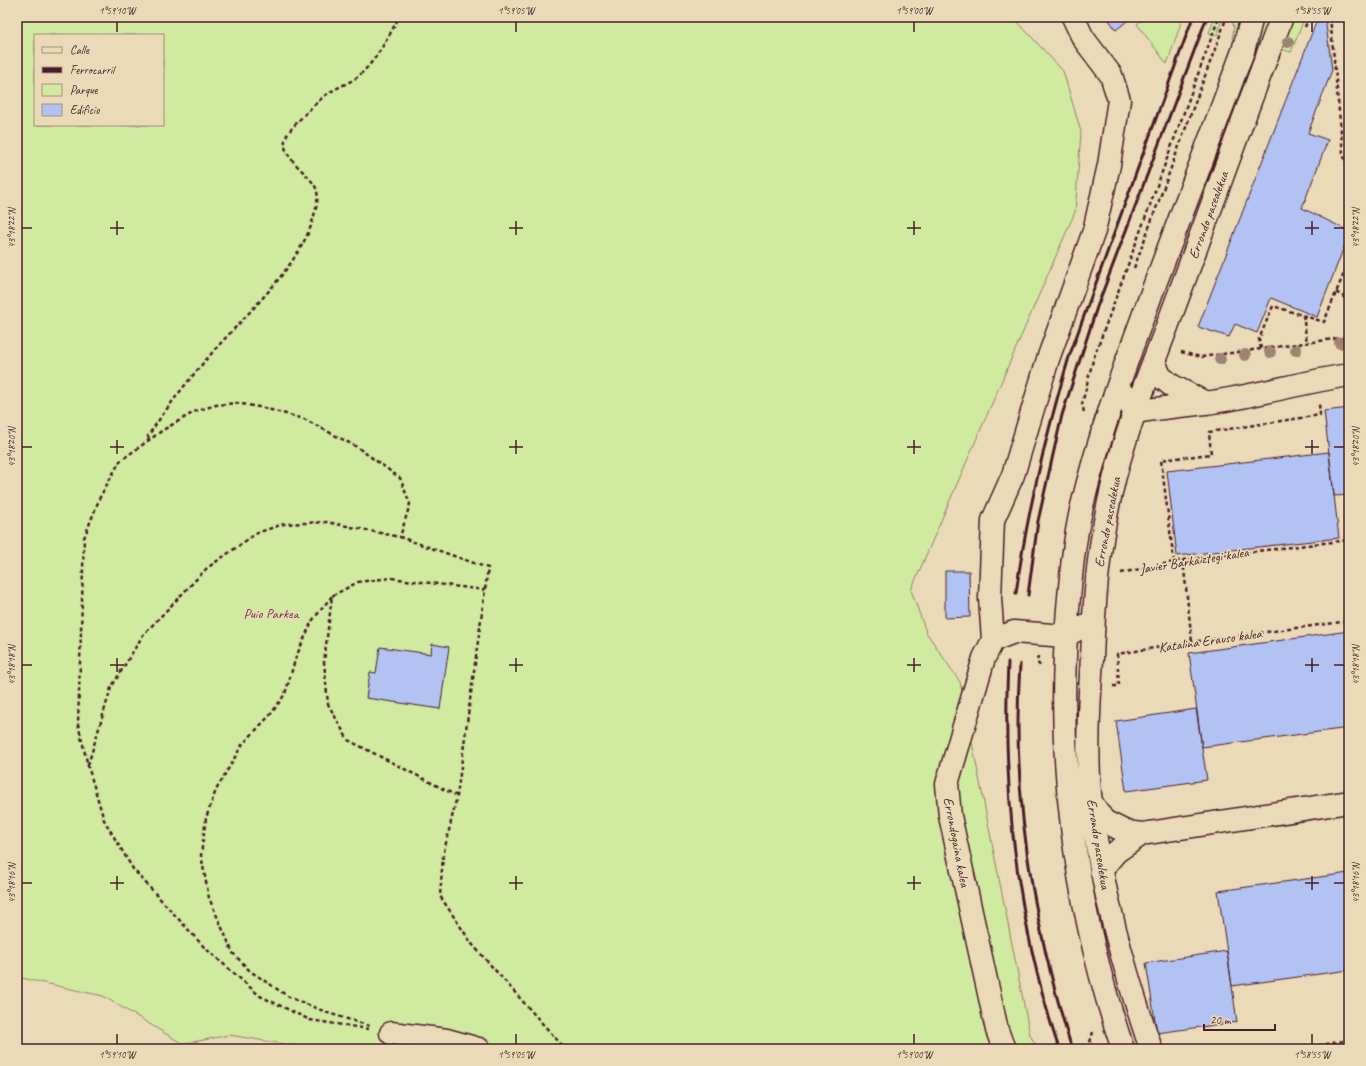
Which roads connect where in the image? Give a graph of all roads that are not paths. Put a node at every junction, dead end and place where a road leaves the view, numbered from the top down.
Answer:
1 (1073, 17) edge
2 (1252, 17) edge
3 (1282, 17) edge
4 (1154, 361) junction
5 (1349, 375) edge
6 (1118, 387) junction
7 (1206, 403) junction
8 (1135, 412) junction
9 (1092, 622) junction
10 (1065, 636) junction
11 (993, 640) junction
12 (1091, 802) junction
13 (1349, 802) edge
14 (1142, 834) junction
15 (1102, 870) junction
16 (391, 1033) road end
17 (479, 1049) edge
18 (1004, 1049) edge
19 (1123, 1049) edge
20 (1151, 1049) edge

1 - 11 main road
2 - 6 main road, Errondo pasealekua
3 - 4 main road, Errondo pasealekua
4 - 7 main road
4 - 8 main road, Errondo pasealekua
5 - 7 main road
6 - 8 main road
6 - 10 main road, Errondo pasealekua
7 - 8 main road
8 - 9 main road, Errondo pasealekua
9 - 10 main road
9 - 12 main road, Errondo pasealekua
10 - 11 main road
10 - 19 main road, Errondo pasealekua
11 - 18 main road, Errondogaina kalea
12 - 14 main road
12 - 15 main road, Errondo pasealekua
13 - 14 main road
14 - 15 main road
15 - 20 main road, Errondo pasealekua
16 - 17 main road

